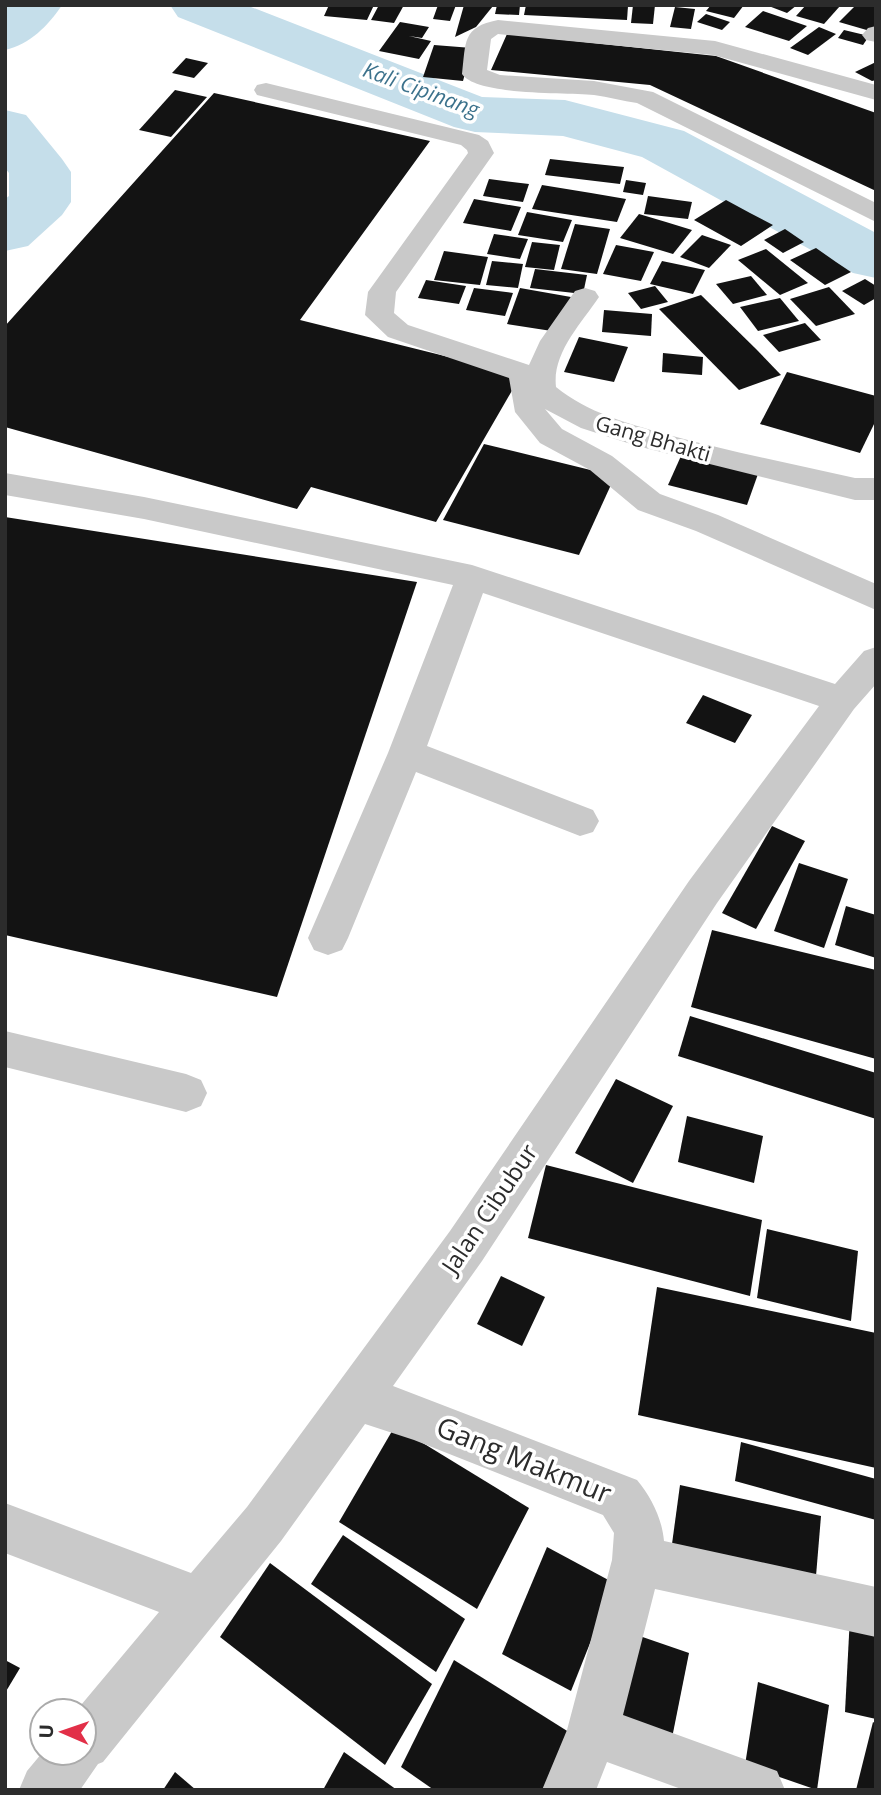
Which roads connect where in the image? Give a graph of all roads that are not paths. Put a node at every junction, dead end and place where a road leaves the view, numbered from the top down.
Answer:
1 (266, 90) dead end
2 (876, 93) edge
3 (876, 214) edge
4 (585, 297) dead end
5 (5, 484) edge
6 (876, 489) edge
7 (472, 577) junction
8 (876, 598) edge
9 (876, 660) edge
10 (842, 700) junction
11 (406, 752) junction
12 (580, 821) dead end
13 (328, 938) dead end
14 (5, 1049) edge
15 (186, 1093) dead end
16 (356, 1398) junction
17 (5, 1528) edge
18 (637, 1560) junction
19 (200, 1602) junction
20 (876, 1612) edge
21 (98, 1726) edge
22 (593, 1730) junction
23 (65, 1767) edge
24 (46, 1790) edge
25 (569, 1790) edge
26 (758, 1790) edge

1 - 8 street
2 - 3 street
4 - 6 street, Gang Bhakti
5 - 7 street
7 - 10 street
7 - 11 street
9 - 10 street, Jalan Cibubur
10 - 16 street, Jalan Cibubur
11 - 12 street
11 - 13 street
14 - 15 street
16 - 18 street, Gang Makmur
16 - 19 street, Jalan Cibubur
17 - 19 street
18 - 20 street
18 - 22 street, Gang Makmur
19 - 21 street, Jalan Cibubur
22 - 25 street, Gang Makmur
22 - 26 street
23 - 24 street

